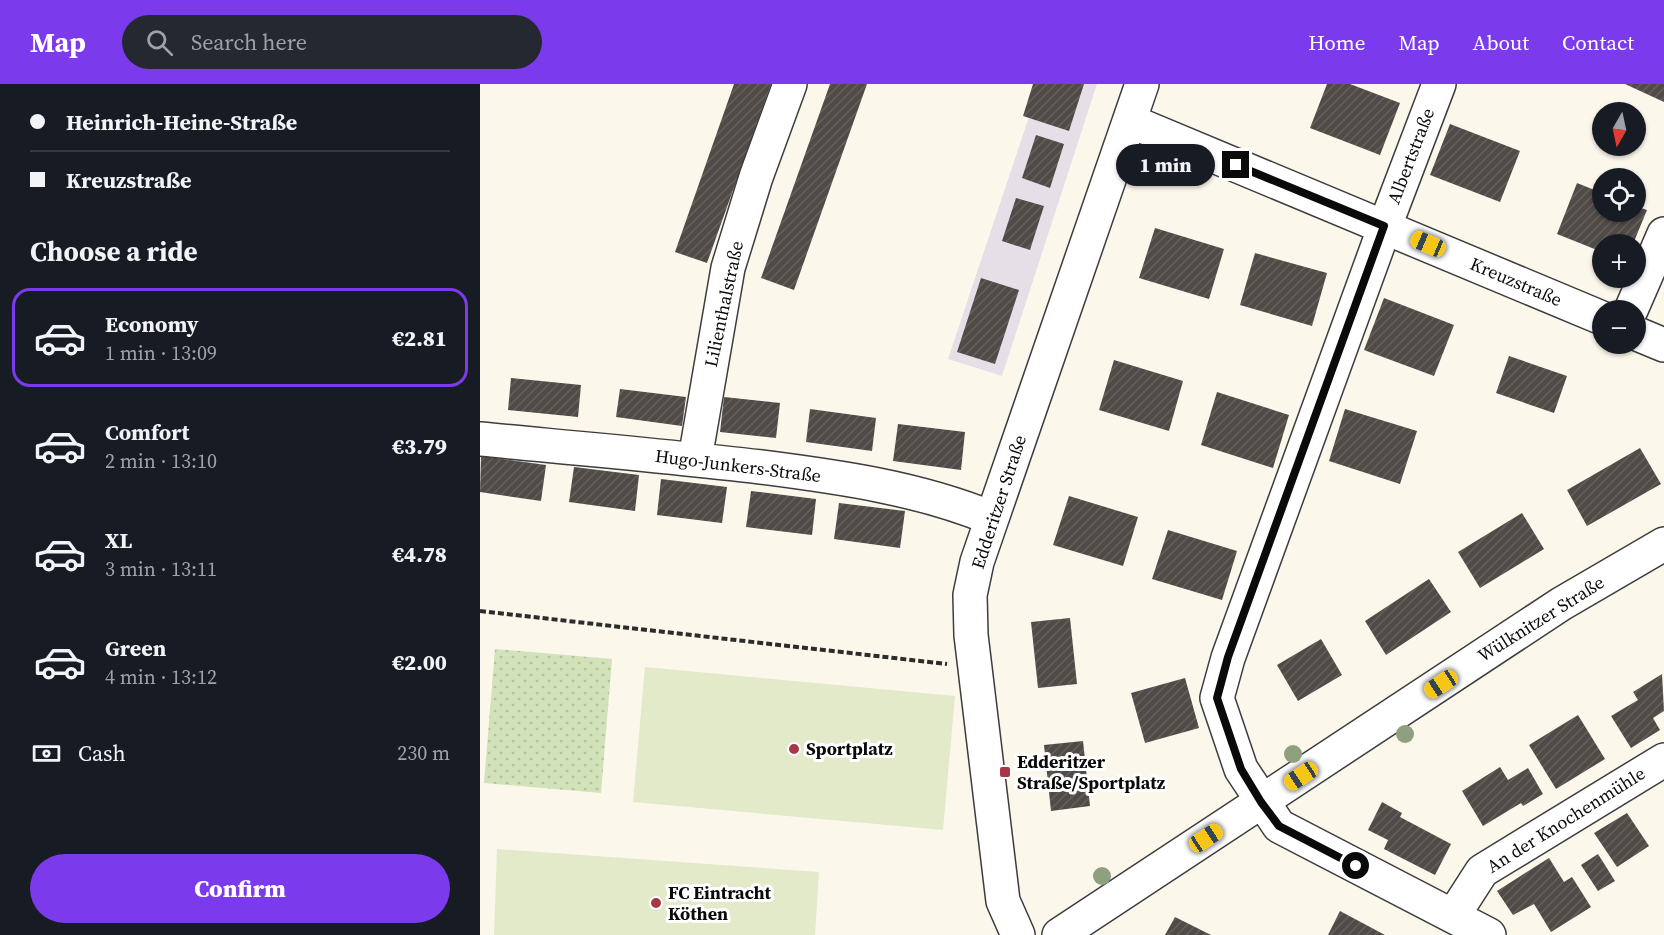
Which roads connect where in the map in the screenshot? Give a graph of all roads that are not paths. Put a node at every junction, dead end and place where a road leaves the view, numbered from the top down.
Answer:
1 (790, 84) edge
2 (1142, 84) edge
3 (1439, 84) edge
4 (1130, 121) junction
5 (1384, 226) junction
6 (1664, 234) edge
7 (1635, 300) edge
8 (1592, 314) edge
9 (1646, 338) edge
10 (1664, 345) edge
11 (480, 439) edge
12 (695, 459) junction
13 (991, 518) junction
14 (1664, 544) edge
15 (1664, 760) edge
16 (1261, 802) junction
17 (1453, 916) junction
18 (1018, 935) edge
19 (1059, 935) edge
20 (1488, 935) edge

1 - 12 street, Lilienthalstraße
2 - 4 street, Edderitzer Straße
3 - 5 street, Albertstraße
4 - 5 street, Kreuzstraße
4 - 13 street, Edderitzer Straße
5 - 8 street, Kreuzstraße
5 - 16 street, Albertstraße
6 - 7 street
9 - 10 street
11 - 12 street, Hugo-Junkers-Straße
12 - 13 street, Hugo-Junkers-Straße
13 - 18 street, Edderitzer Straße
14 - 16 street, Wülknitzer Straße
15 - 17 street, An der Knochenmühle
16 - 17 street, Albertstraße
16 - 19 street, Wülknitzer Straße
17 - 20 street, Albertstraße

